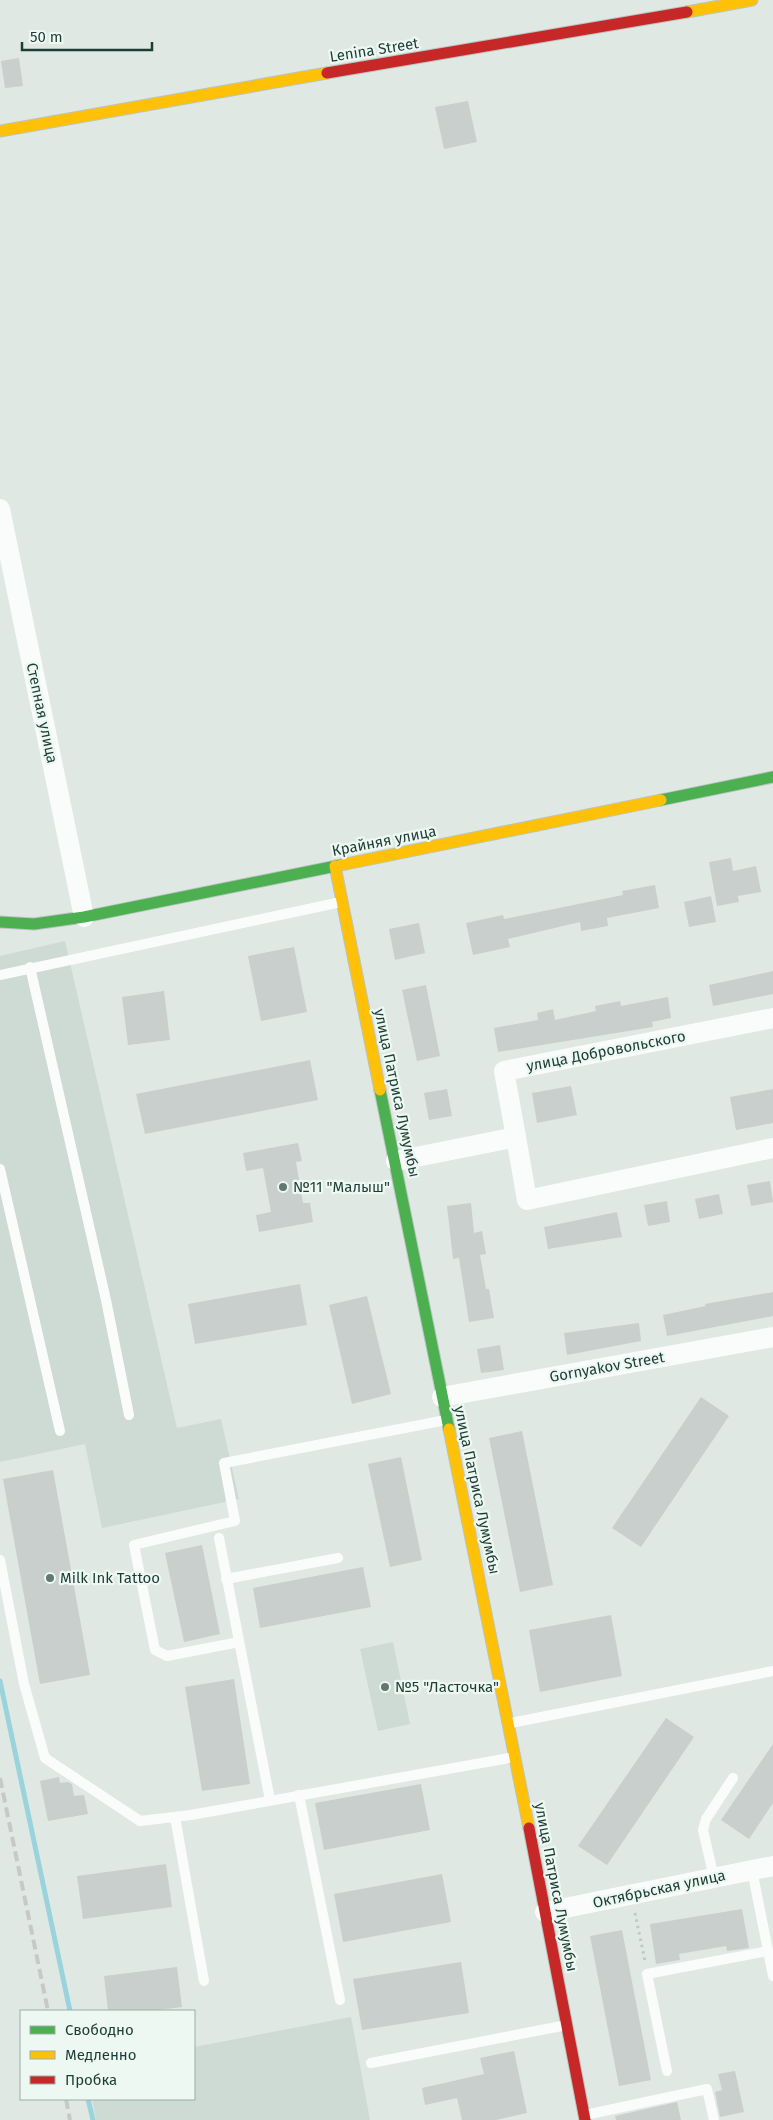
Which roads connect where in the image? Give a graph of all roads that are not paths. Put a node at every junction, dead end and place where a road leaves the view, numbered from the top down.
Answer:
1 (752, 0) edge
2 (0, 131) edge
3 (0, 509) edge
4 (773, 777) edge
5 (335, 866) junction
6 (342, 902) junction
7 (84, 918) junction
8 (0, 922) edge
9 (30, 967) junction
10 (0, 975) edge
11 (773, 1018) edge
12 (516, 1137) junction
13 (773, 1148) edge
14 (396, 1162) junction
15 (0, 1169) edge
16 (773, 1337) edge
17 (442, 1397) junction
18 (129, 1415) dead end
19 (447, 1420) junction
20 (60, 1431) dead end
21 (218, 1538) dead end
22 (338, 1558) dead end
23 (0, 1560) edge
24 (226, 1579) junction
25 (239, 1642) junction
26 (773, 1671) edge
27 (510, 1723) junction
28 (516, 1756) junction
29 (733, 1778) dead end
30 (299, 1795) junction
31 (270, 1800) junction
32 (175, 1817) junction
33 (773, 1866) edge
34 (752, 1870) junction
35 (714, 1878) junction
36 (545, 1912) junction
37 (768, 1951) junction
38 (773, 1976) edge
39 (204, 1981) dead end
40 (340, 2000) dead end
41 (567, 2025) junction
42 (371, 2063) dead end
43 (667, 2071) dead end
44 (585, 2117) edge
45 (714, 2120) edge

1 - 2 street, Lenina Street
3 - 7 street, Степная улица
4 - 5 street, Крайняя улица
5 - 6 street, улица Патриса Лумумбы
5 - 7 street, Крайняя улица
6 - 9 lane
6 - 14 street, улица Патриса Лумумбы
7 - 8 street, Крайняя улица
9 - 10 lane
9 - 18 lane
11 - 12 street, улица Добровольского
12 - 13 street, улица Добровольского
12 - 14 street
14 - 17 street, улица Патриса Лумумбы
15 - 20 lane
16 - 17 street, Gornyakov Street
17 - 19 street, улица Патриса Лумумбы
19 - 25 lane
19 - 27 street, улица Патриса Лумумбы
21 - 24 lane
22 - 24 lane
23 - 32 lane
24 - 25 lane
25 - 31 lane
26 - 27 lane
27 - 28 street, улица Патриса Лумумбы
28 - 30 lane
28 - 36 street, улица Патриса Лумумбы
29 - 35 lane
30 - 31 lane
30 - 40 lane
31 - 32 lane
32 - 39 lane
33 - 34 street, Октябрьская улица
34 - 35 street, Октябрьская улица
34 - 37 lane
35 - 36 street, Октябрьская улица
36 - 41 street, улица Патриса Лумумбы
37 - 38 lane
37 - 43 lane
41 - 42 lane
41 - 44 street, улица Патриса Лумумбы
44 - 45 lane

